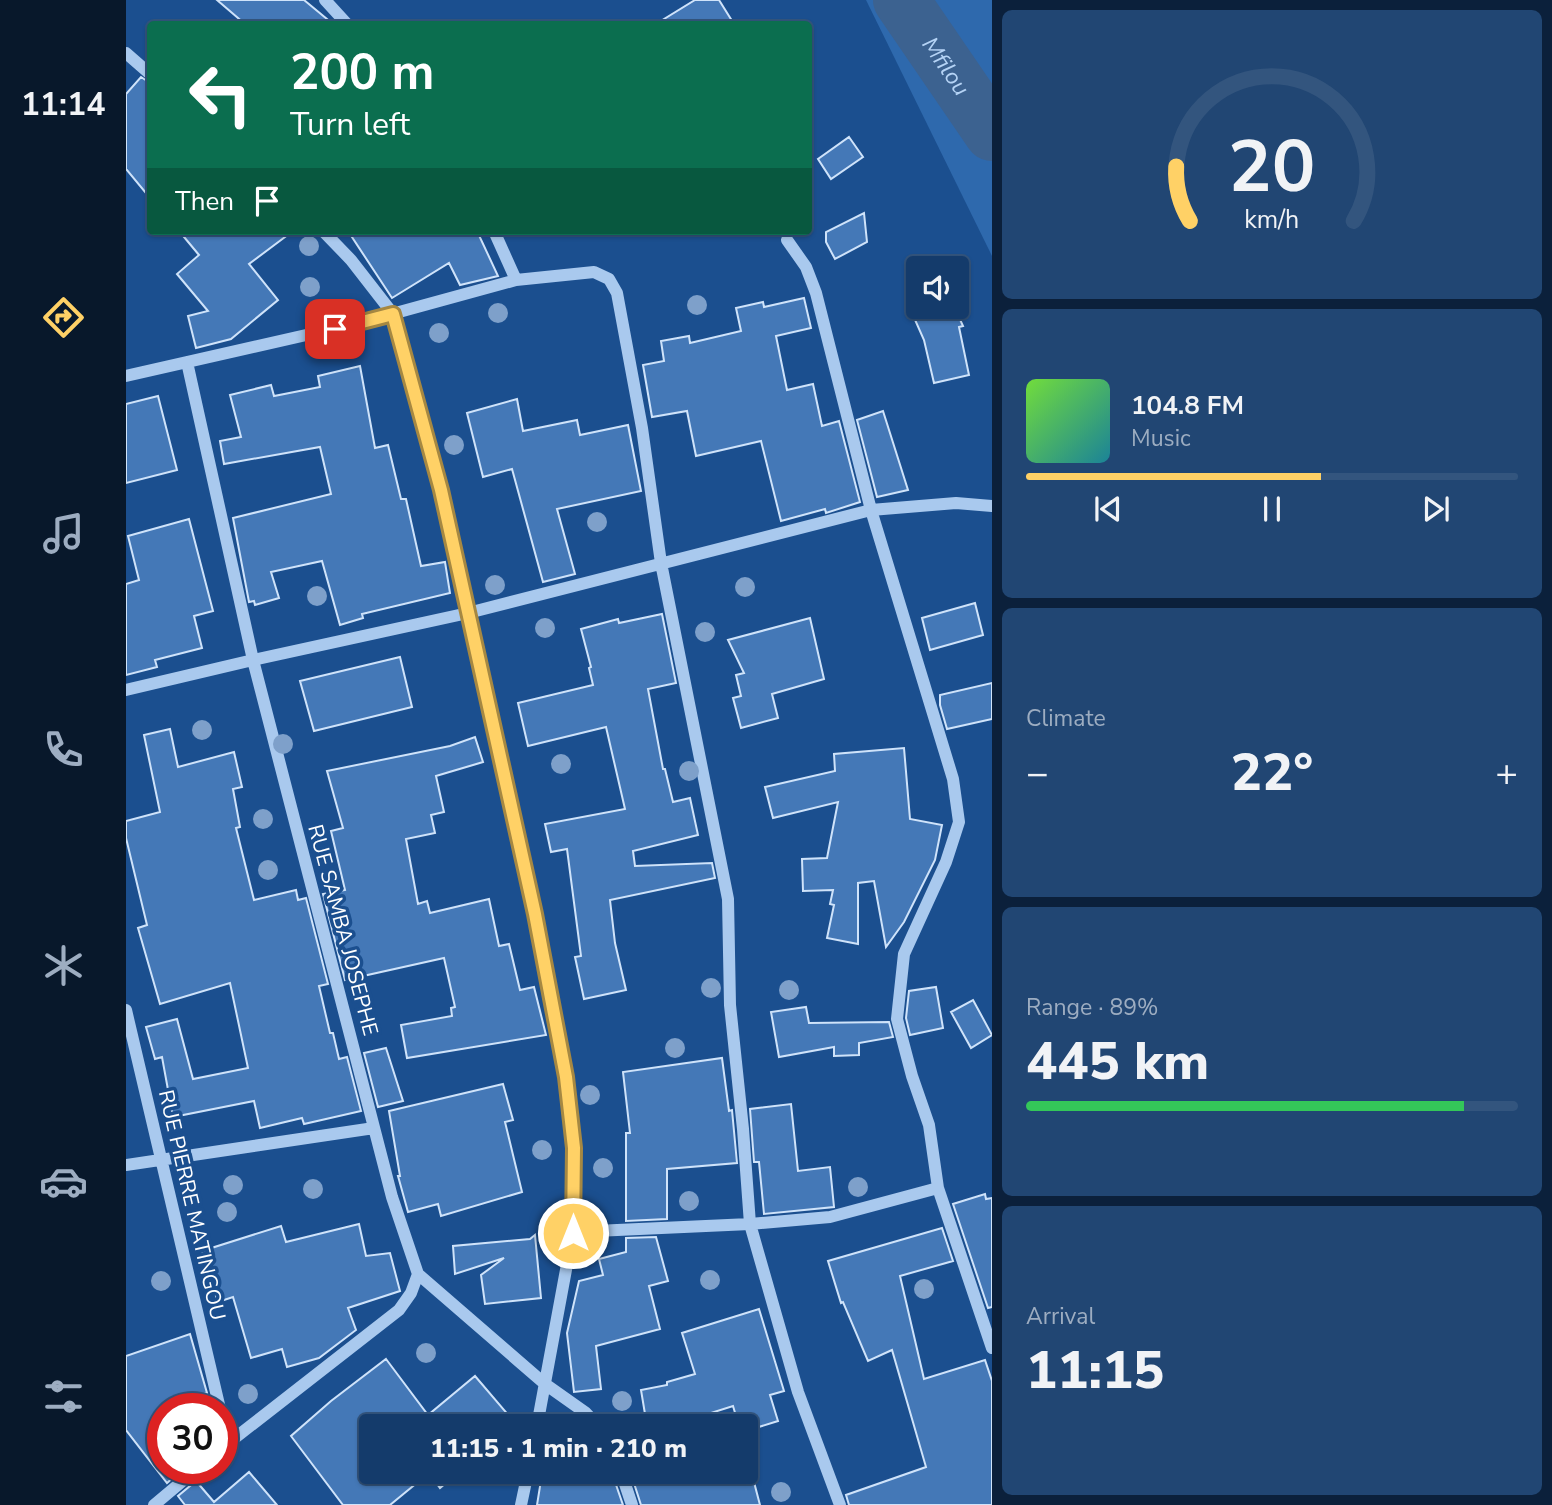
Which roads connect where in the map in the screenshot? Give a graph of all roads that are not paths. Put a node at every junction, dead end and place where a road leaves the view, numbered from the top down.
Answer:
1 (325, 0) edge
2 (344, 21) edge
3 (126, 53) edge
4 (147, 71) edge
5 (327, 235) edge
6 (496, 235) edge
7 (788, 240) dead end
8 (516, 280) junction
9 (393, 314) junction
10 (187, 362) junction
11 (126, 376) edge
12 (992, 506) edge
13 (871, 510) junction
14 (661, 563) junction
15 (468, 613) junction
16 (253, 660) junction
17 (126, 691) edge
18 (126, 1010) edge
19 (374, 1128) junction
20 (162, 1160) junction
21 (126, 1165) edge
22 (938, 1188) junction
23 (750, 1224) junction
24 (573, 1233) junction
25 (418, 1274) junction
26 (992, 1348) edge
27 (545, 1384) junction
28 (216, 1393) edge
29 (539, 1414) edge
30 (587, 1414) edge
31 (238, 1436) edge
32 (179, 1484) edge
33 (525, 1484) edge
34 (625, 1484) edge
35 (154, 1505) edge
36 (521, 1505) edge
37 (632, 1505) edge
38 (839, 1505) edge

1 - 2 street
3 - 4 street
5 - 9 street
6 - 8 street
7 - 13 street
8 - 9 street
8 - 14 street
9 - 10 street
9 - 15 street
10 - 11 street
10 - 16 street, RUE SAMBA JOSEPHE
12 - 13 street
13 - 14 street
13 - 22 street
14 - 15 street
14 - 23 street
15 - 16 street
15 - 24 street
16 - 17 street
16 - 19 street, RUE SAMBA JOSEPHE
18 - 20 street, RUE PIERRE MATINGOU
19 - 20 street
19 - 25 street, RUE SAMBA JOSEPHE
20 - 21 street
20 - 28 street, RUE PIERRE MATINGOU
22 - 23 street
22 - 26 street
23 - 24 street
23 - 38 street
24 - 27 street
25 - 27 street
25 - 31 street
27 - 29 street
27 - 30 street
32 - 35 street
33 - 36 street
34 - 37 street

